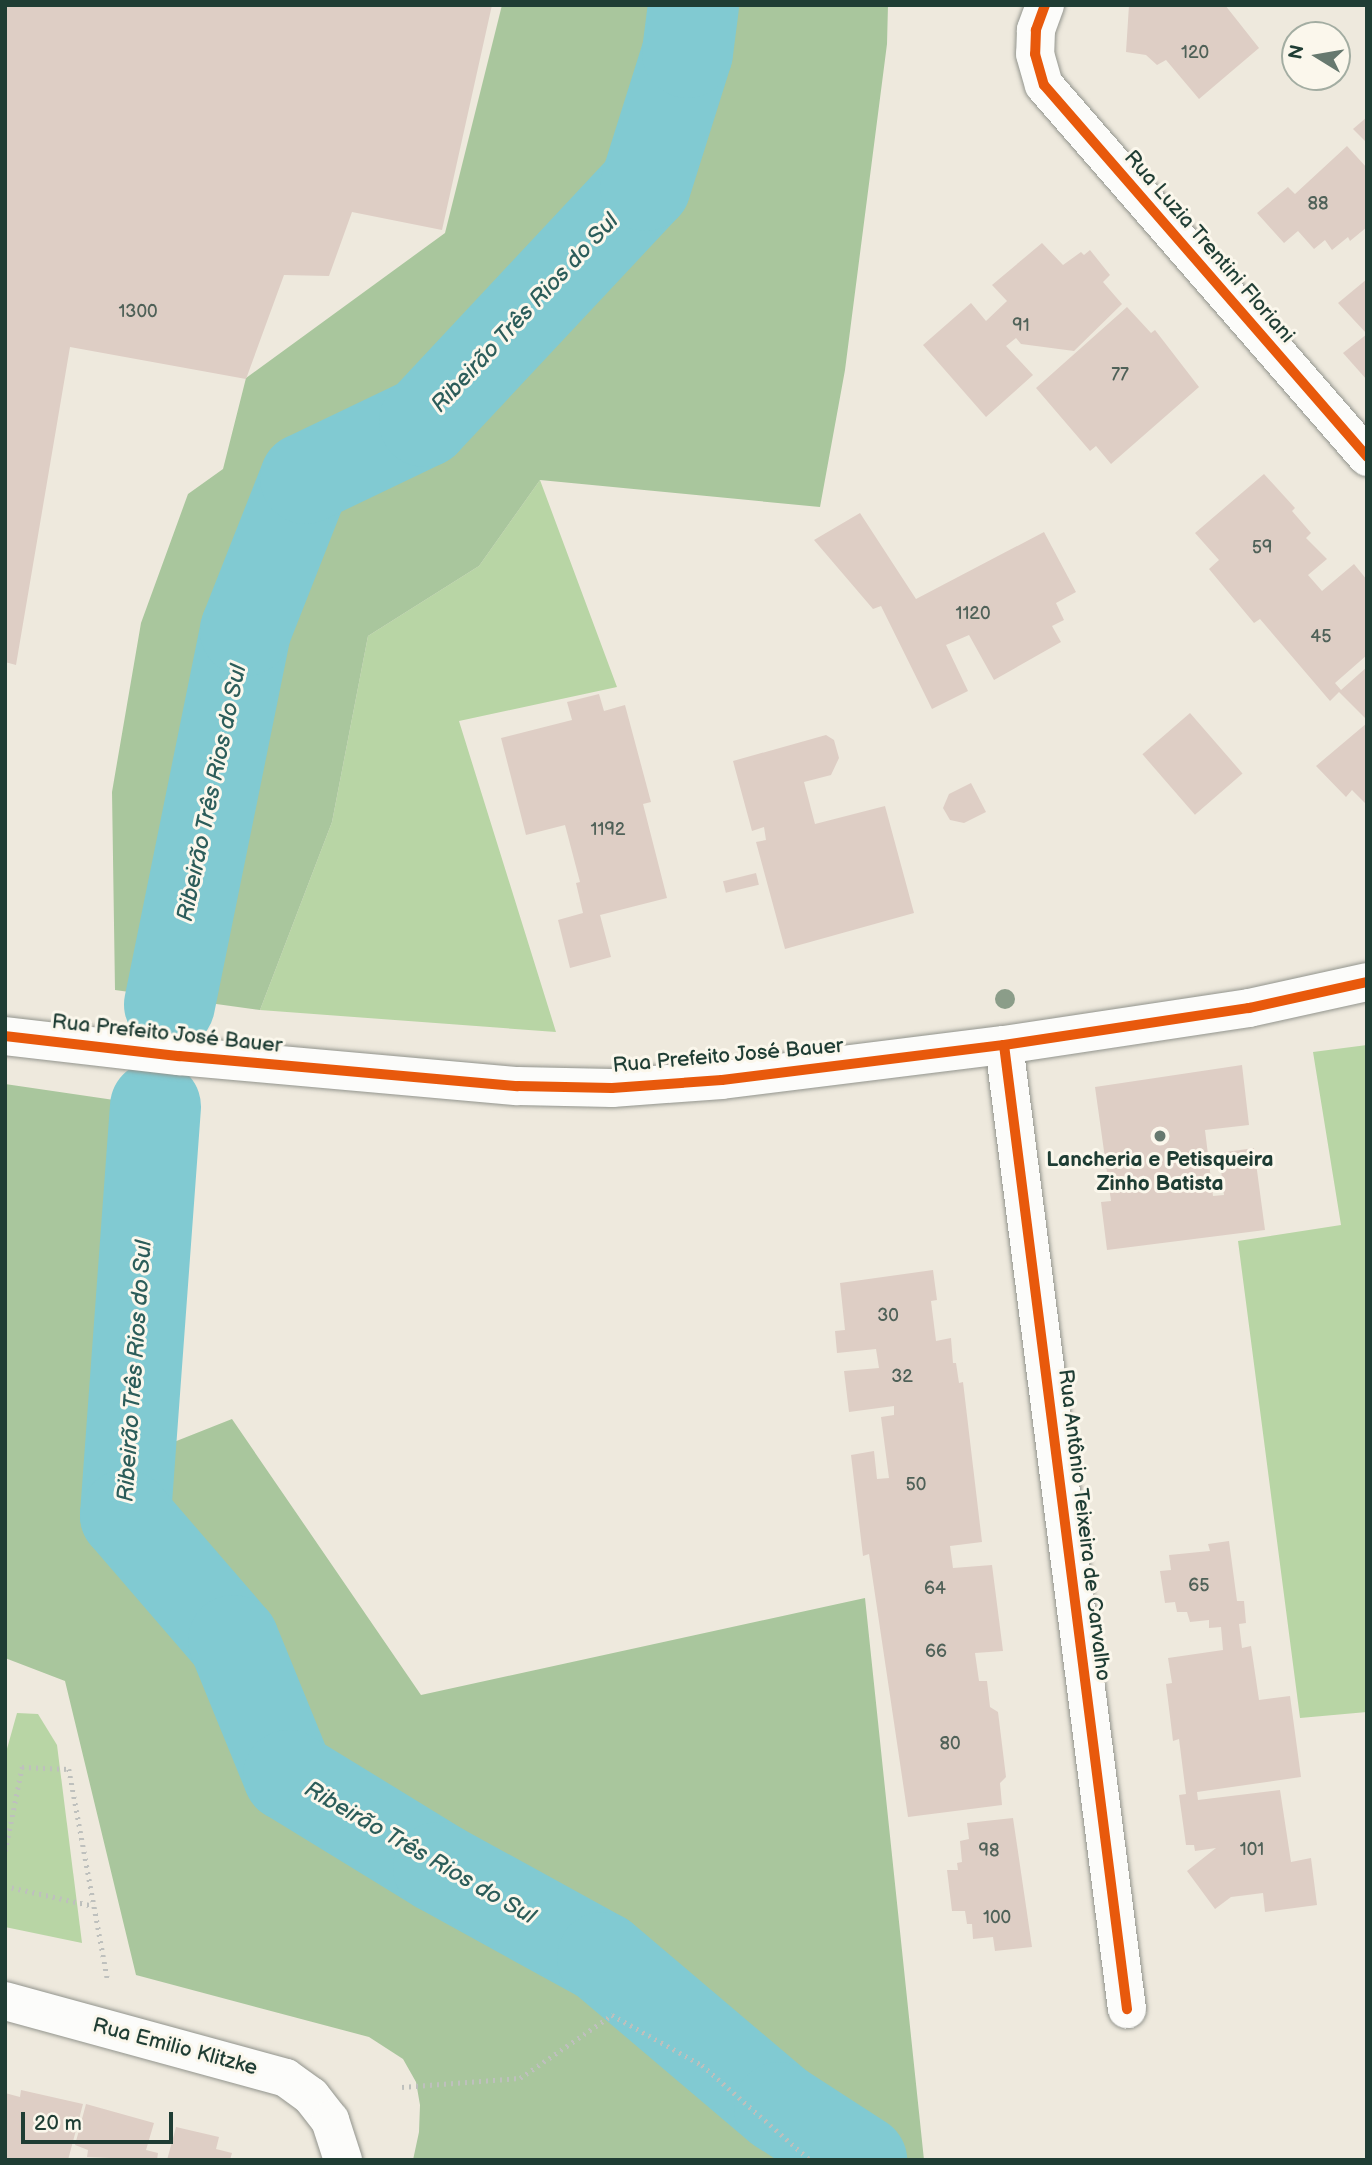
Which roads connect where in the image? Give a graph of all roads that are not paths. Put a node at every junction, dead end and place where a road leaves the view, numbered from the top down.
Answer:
1 (1045, 5) edge
2 (1367, 457) edge
3 (1367, 982) edge
4 (5, 1036) edge
5 (1004, 1045) junction
6 (5, 2001) edge
7 (1127, 2009) dead end
8 (342, 2160) edge

1 - 2 street, Rua Luzia Trentini Floriani
3 - 5 street, Rua Prefeito José Bauer
4 - 5 street, Rua Prefeito José Bauer
5 - 7 street, Rua Antônio Teixeira de Carvalho
6 - 8 street, Rua Emilio Klitzke

